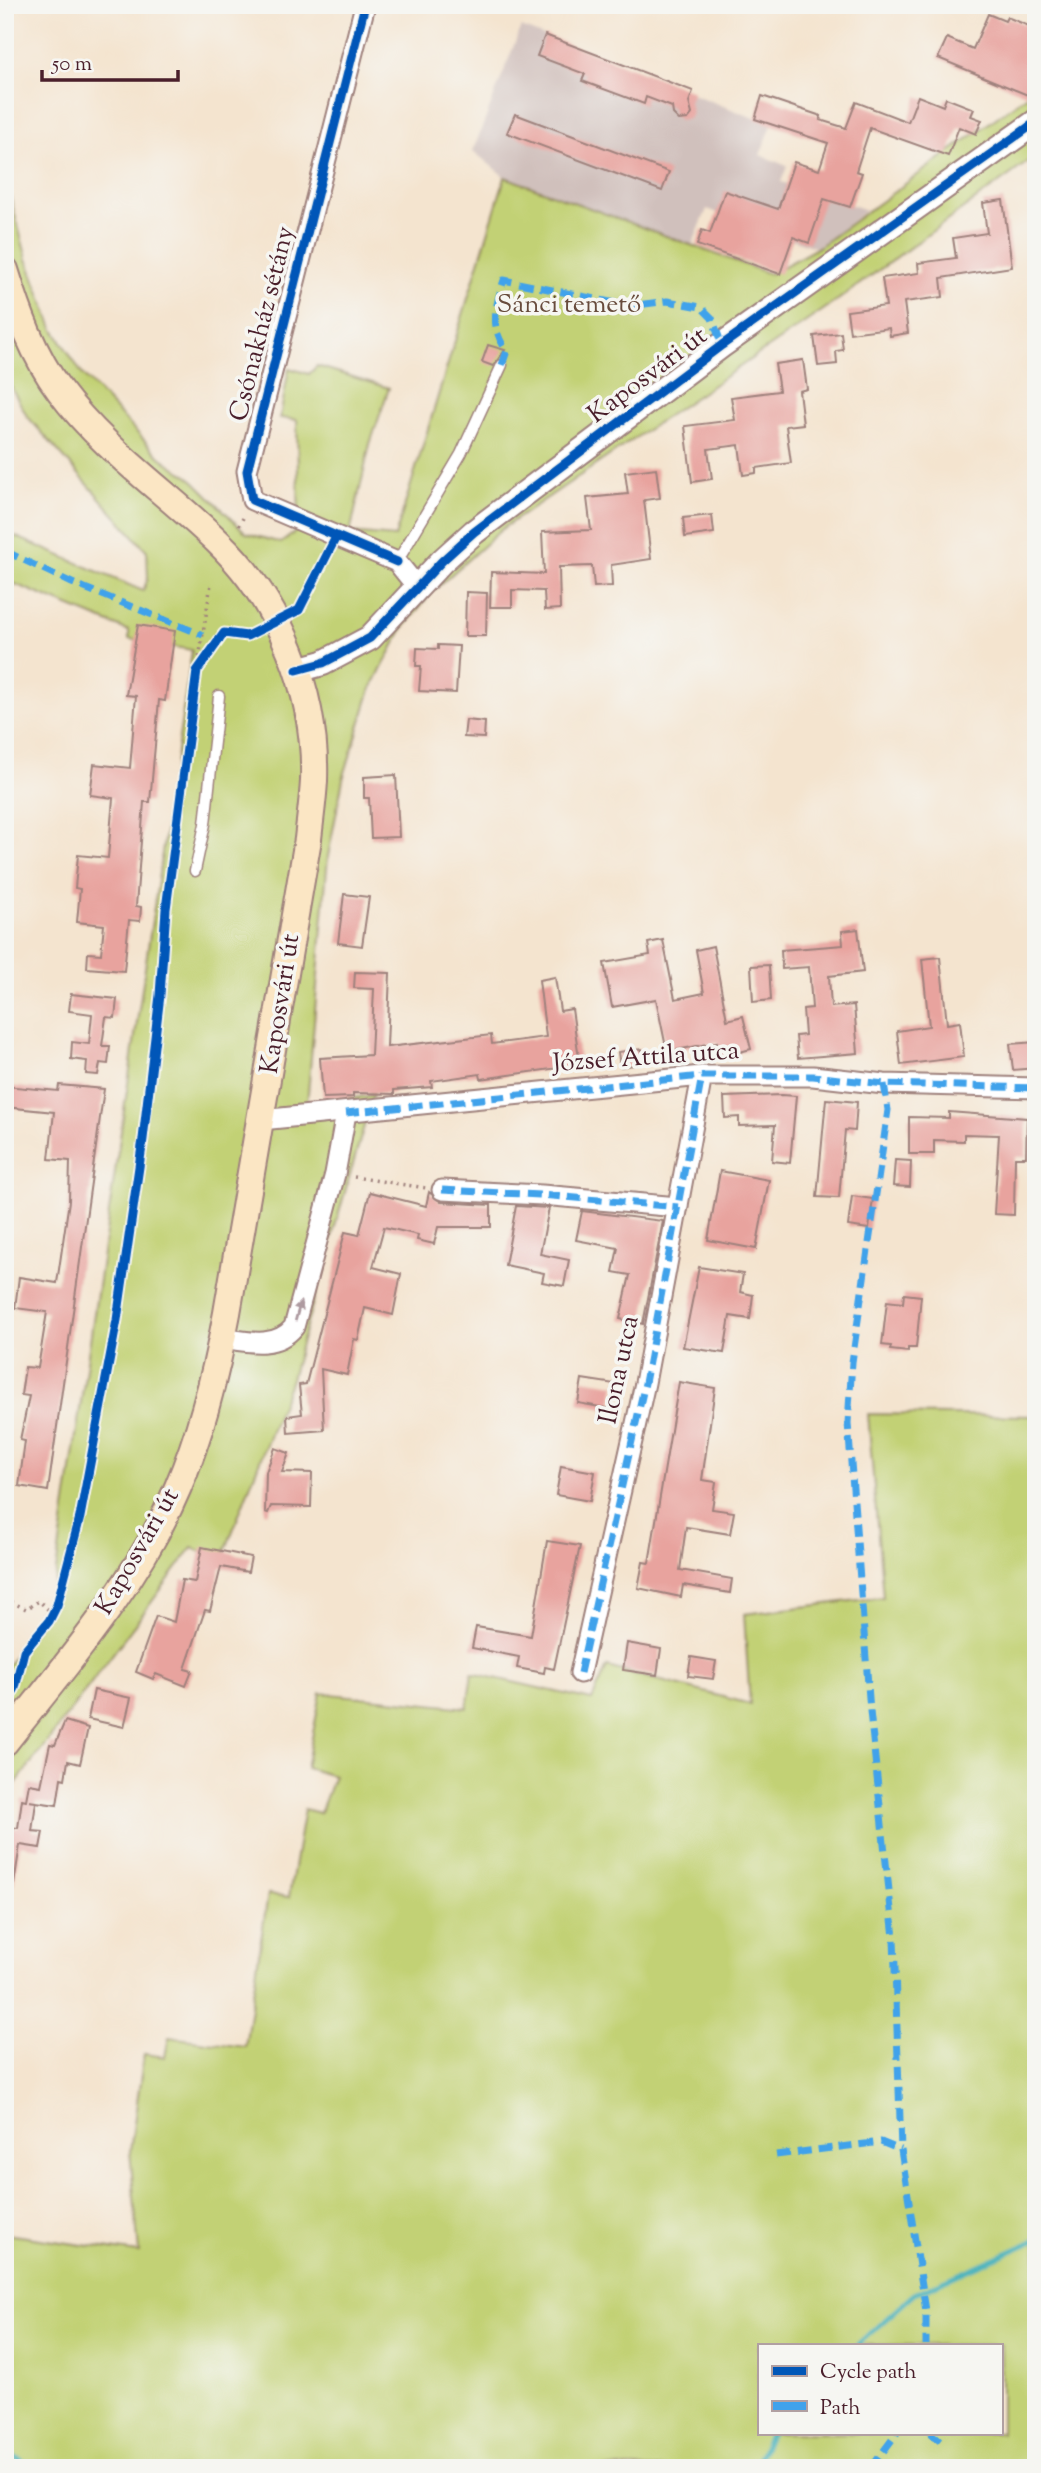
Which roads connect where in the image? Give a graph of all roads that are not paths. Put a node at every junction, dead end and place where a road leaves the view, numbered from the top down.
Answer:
1 (365, 5) edge
2 (1036, 122) edge
3 (5, 270) edge
4 (502, 365) dead end
5 (397, 562) junction
6 (417, 587) junction
7 (297, 670) junction
8 (219, 696) dead end
9 (195, 871) dead end
10 (702, 1076) junction
11 (1036, 1088) edge
12 (346, 1113) junction
13 (261, 1120) junction
14 (442, 1190) road end
15 (678, 1207) junction
16 (223, 1338) junction
17 (580, 1673) dead end
18 (5, 1742) edge

1 - 5 street, Csónakház sétány
2 - 6 street, Kaposvári út
3 - 7 main road, Kaposvári út
4 - 5 lane
5 - 6 street
6 - 7 street, Kaposvári út
7 - 13 main road, Kaposvári út
8 - 9 lane
10 - 11 street, József Attila utca
10 - 12 street, József Attila utca
10 - 15 street, Ilona utca
12 - 13 street, József Attila utca
16 -> 12 street
13 - 16 main road, Kaposvári út
14 - 15 street
15 - 17 street, Ilona utca
16 - 18 main road, Kaposvári út

